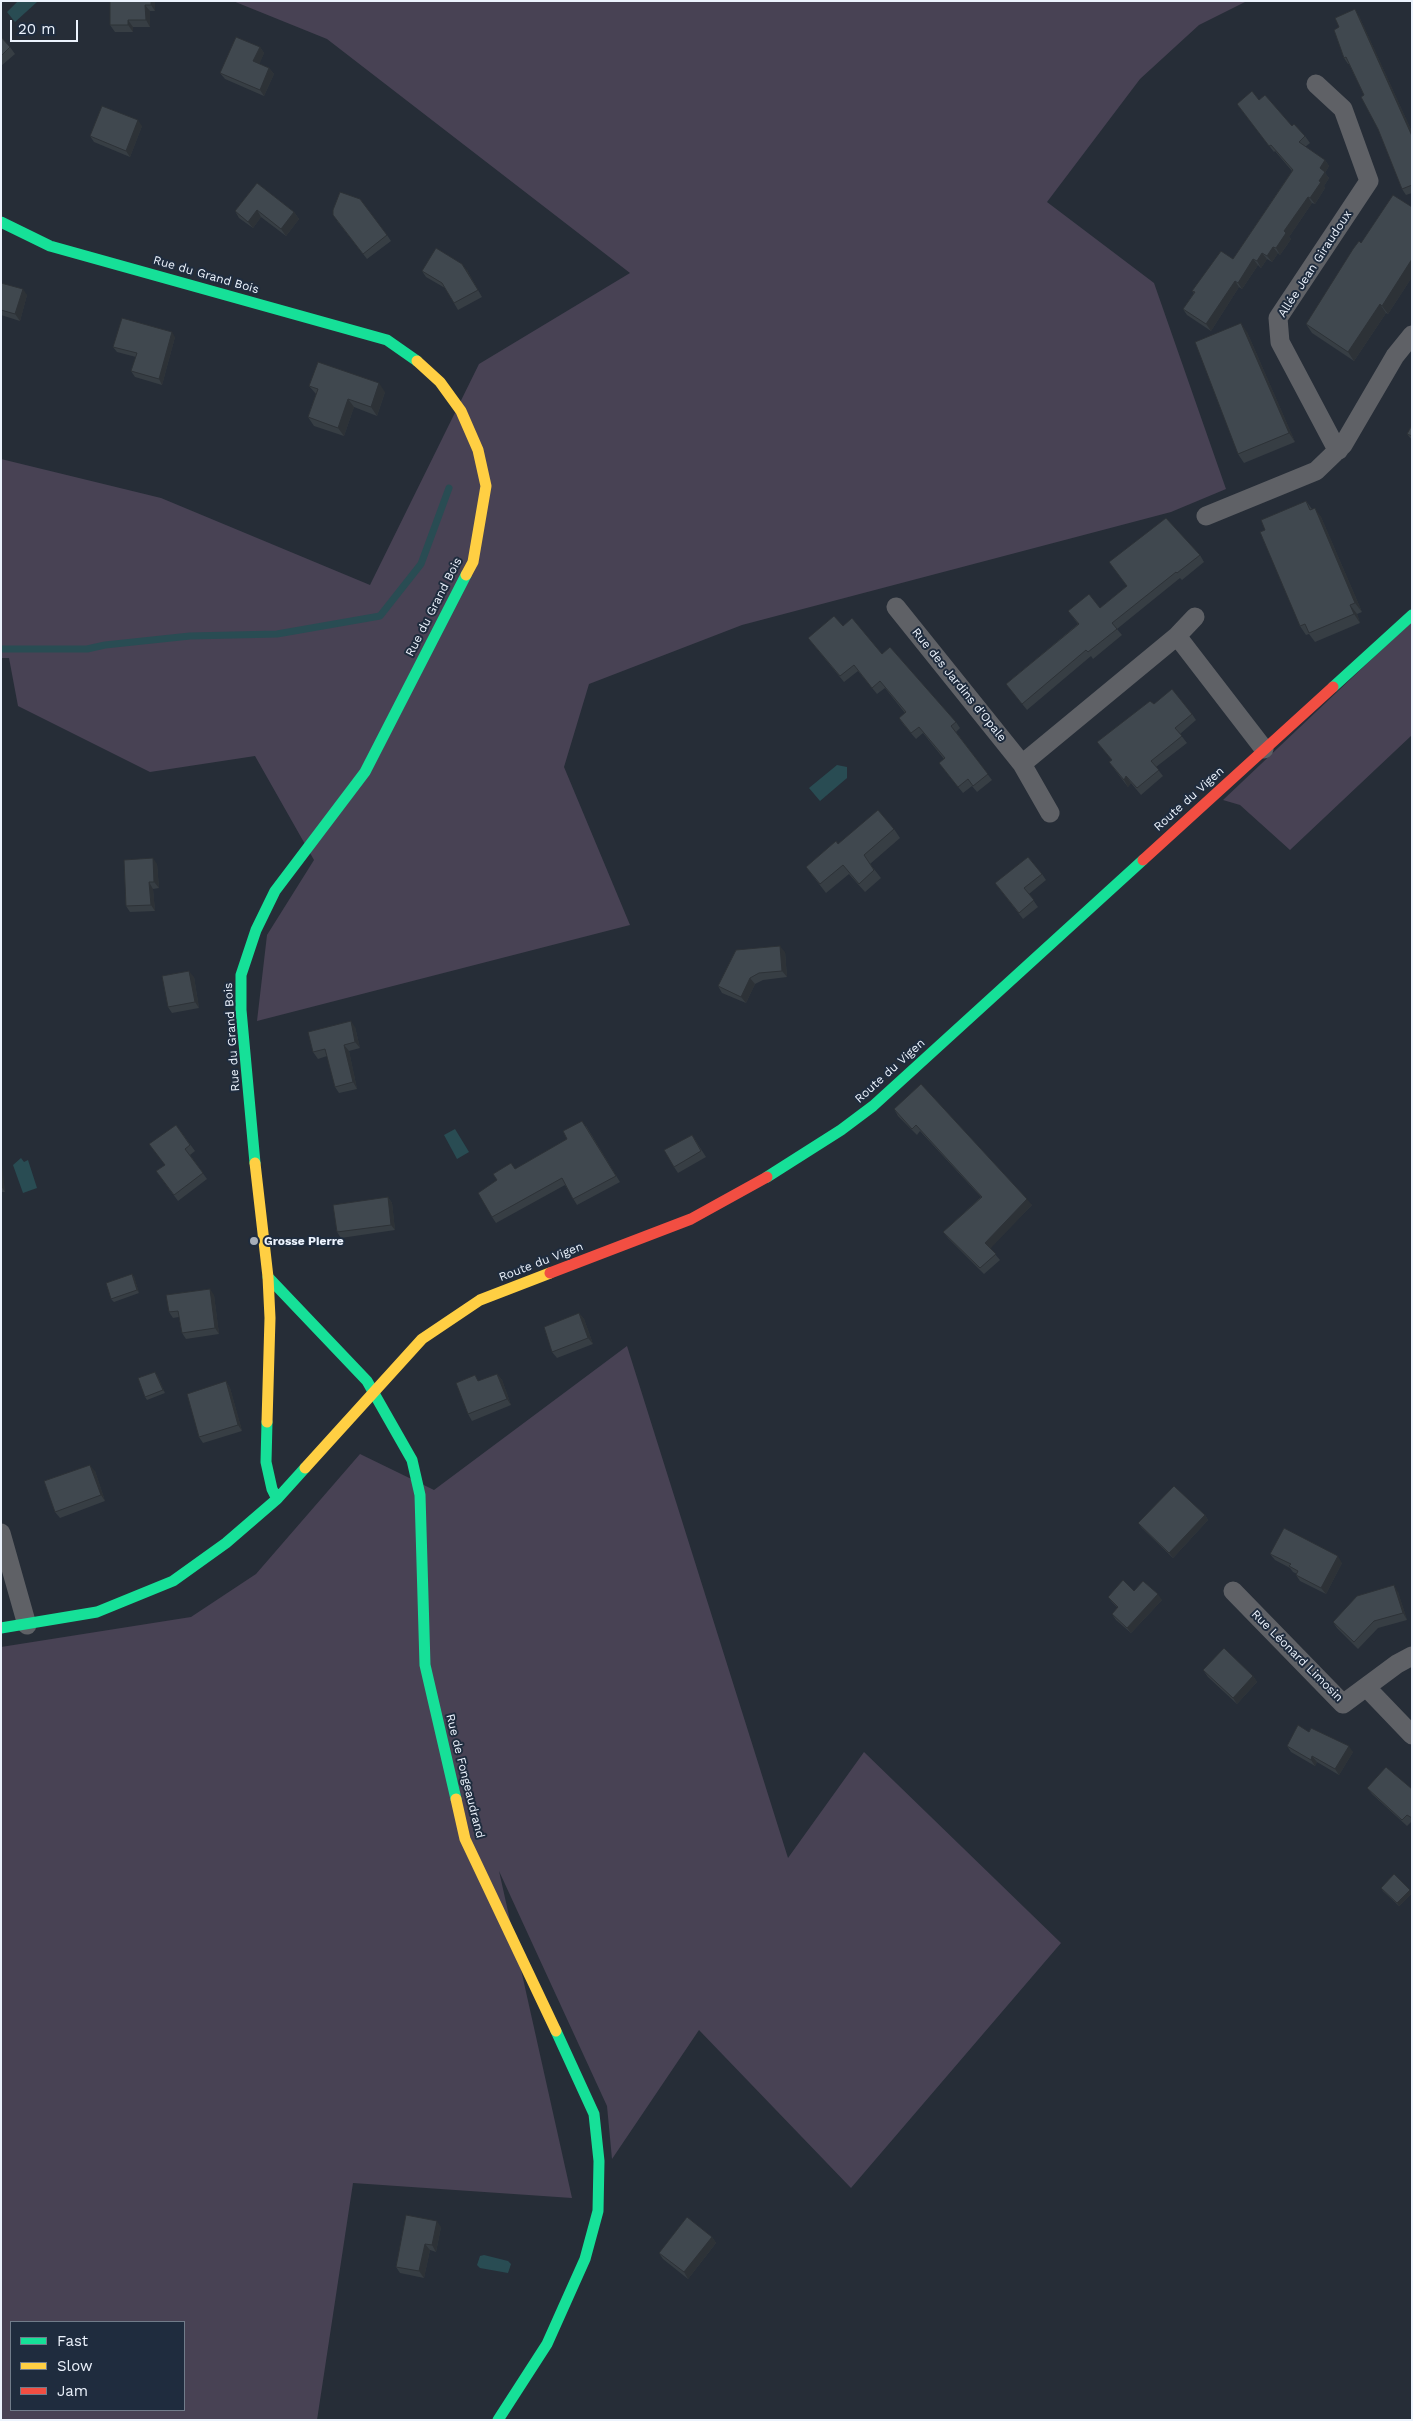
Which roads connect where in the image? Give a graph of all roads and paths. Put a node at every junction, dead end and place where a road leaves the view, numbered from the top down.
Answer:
1 (1316, 84) dead end
2 (1, 222) edge
3 (1412, 335) edge
4 (1339, 450) junction
5 (1206, 516) dead end
6 (896, 607) dead end
7 (1412, 615) edge
8 (1195, 617) dead end
9 (1177, 636) junction
10 (1264, 749) junction
11 (1022, 764) junction
12 (1050, 813) dead end
13 (268, 1277) junction
14 (374, 1390) junction
15 (277, 1499) junction
16 (1, 1533) edge
17 (1234, 1591) dead end
18 (27, 1625) junction
19 (1, 1628) edge
20 (1412, 1656) edge
21 (1366, 1687) junction
22 (1412, 1735) edge
23 (498, 2420) edge

1 - 4 street, Allée Jean Giraudoux
2 - 13 street, Rue du Grand Bois
3 - 4 street
4 - 5 street
6 - 11 street, Rue des Jardins d'Opale
7 - 10 street, Route du Vigen
8 - 9 street
9 - 10 street
9 - 11 street
10 - 14 street, Route du Vigen
11 - 12 street, Rue des Jardins d'Opale
13 - 14 street
13 - 15 street, Rue du Grand Bois
14 - 15 street, Route du Vigen
14 - 23 street, Rue de Fongeaudrand
15 - 18 street, Route du Vigen
16 - 18 street
17 - 21 street, Rue Léonard Limosin
18 - 19 street, Route du Vigen
20 - 21 street, Rue Léonard Limosin
21 - 22 street

